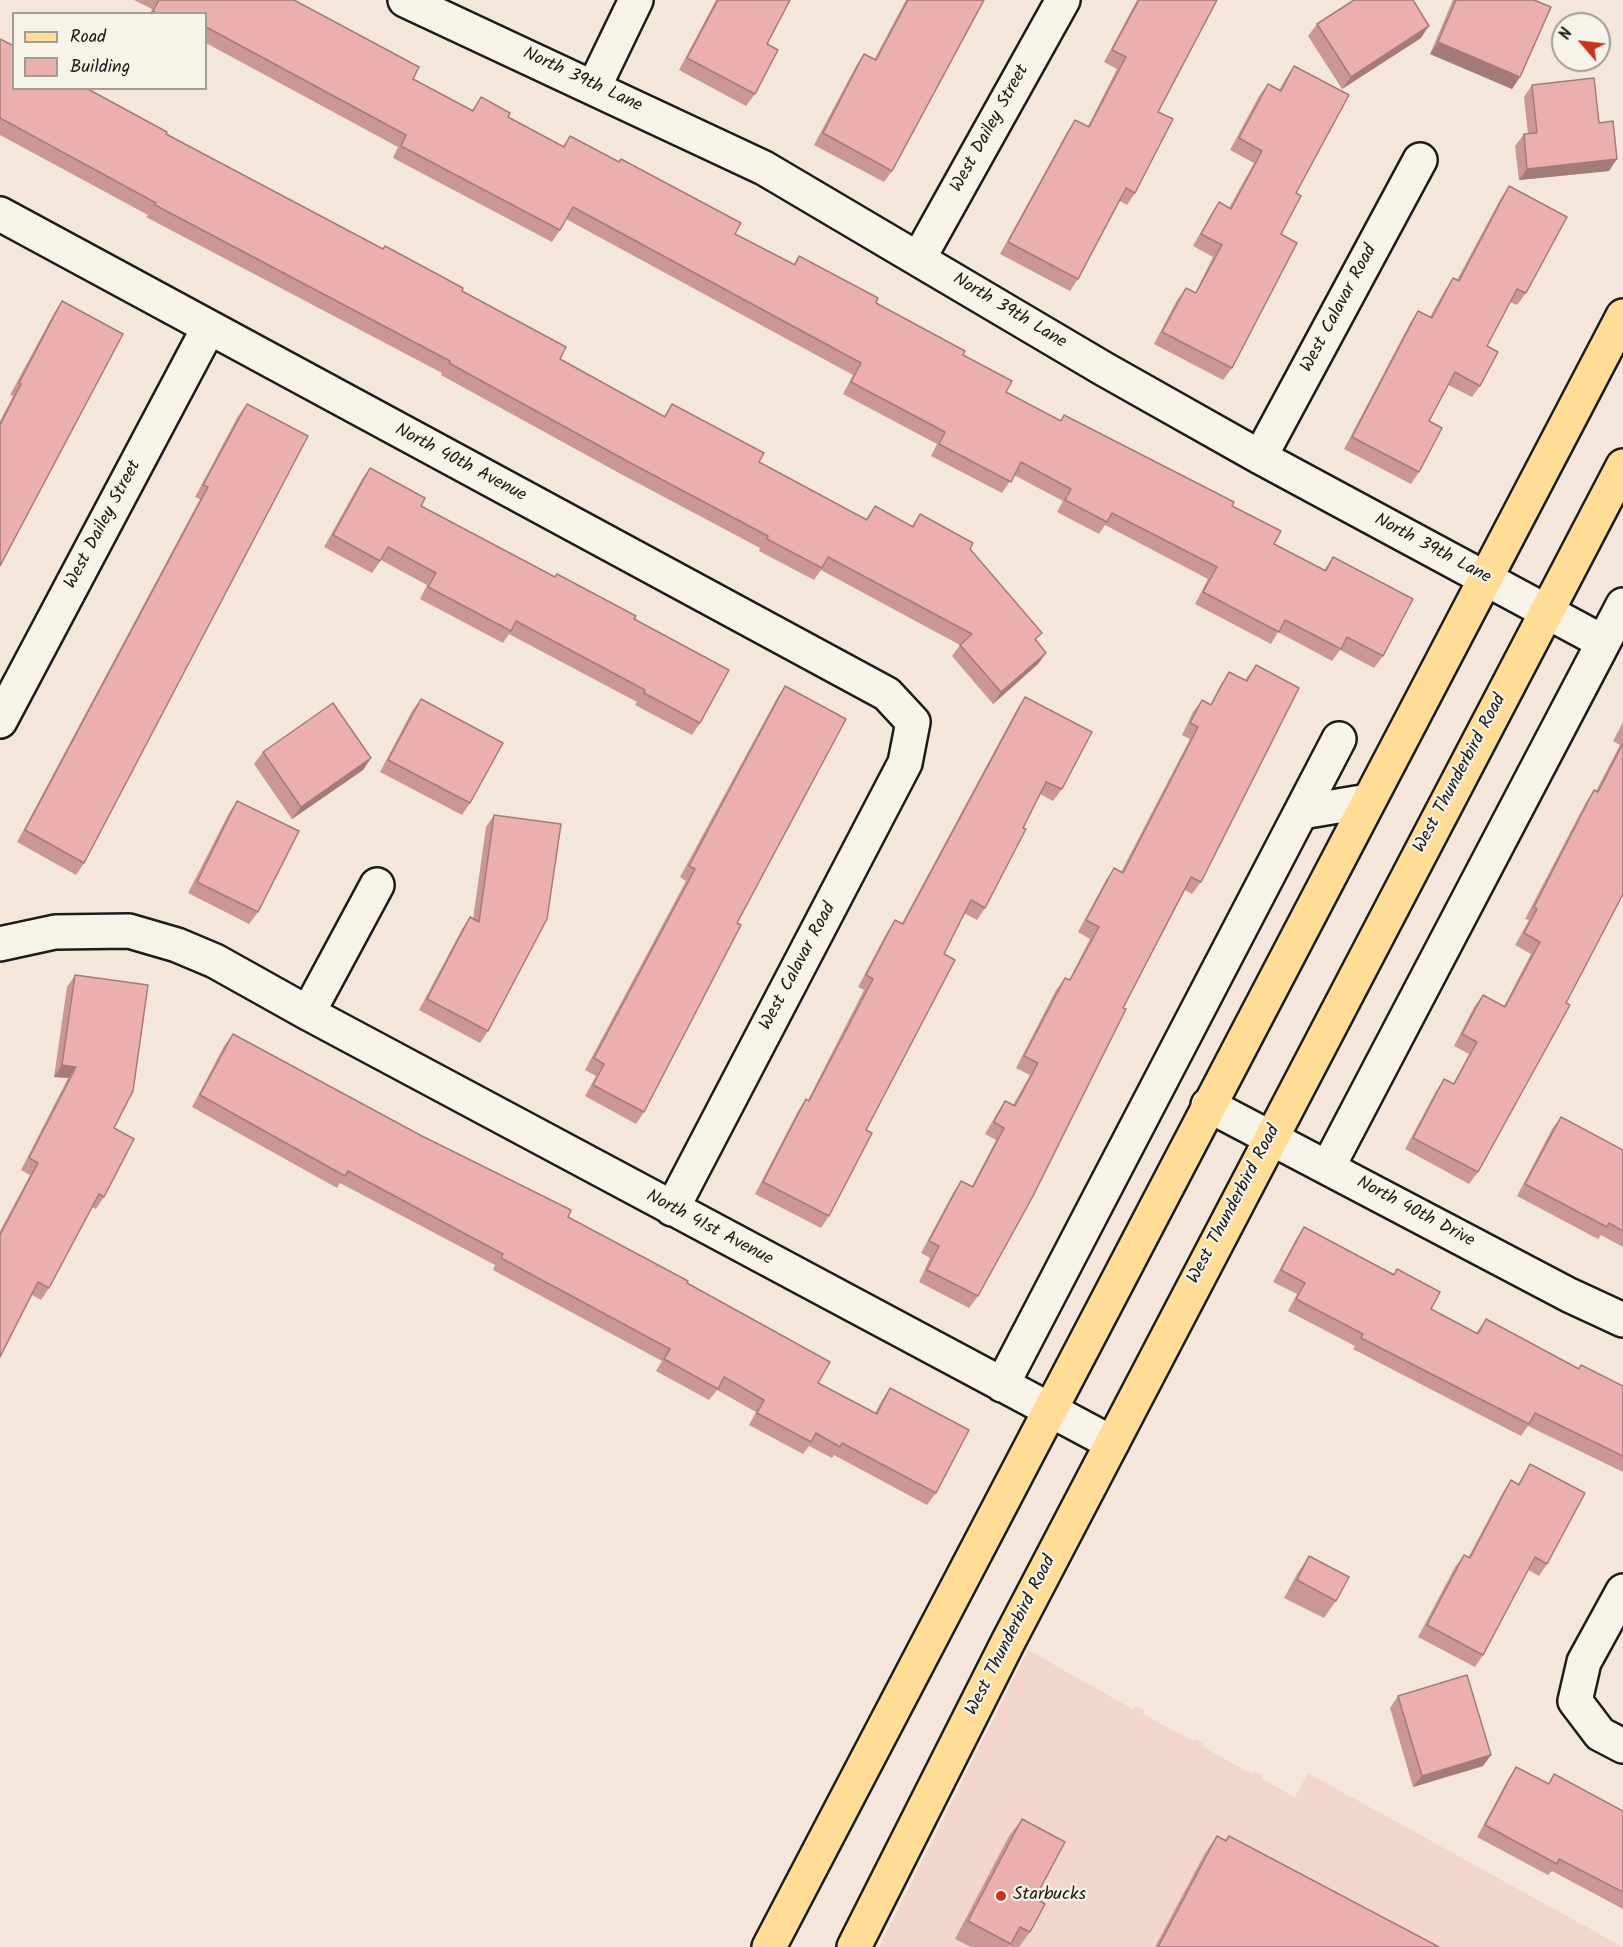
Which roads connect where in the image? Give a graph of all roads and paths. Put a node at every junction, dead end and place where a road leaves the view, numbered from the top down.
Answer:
1 (405, 0) edge
2 (636, 0) edge
3 (1063, 0) edge
4 (594, 87) junction
5 (1420, 160) dead end
6 (0, 214) edge
7 (919, 258) junction
8 (1623, 316) edge
9 (208, 328) junction
10 (1260, 457) junction
11 (1623, 466) edge
12 (1486, 579) junction
13 (1623, 605) edge
14 (1547, 611) junction
15 (1603, 642) junction
16 (0, 721) edge
17 (913, 722) joint
18 (1339, 739) dead end
19 (1368, 801) junction
20 (1302, 812) junction
21 (377, 885) dead end
22 (0, 944) edge
23 (308, 1013) junction
24 (1208, 1105) junction
25 (1271, 1137) junction
26 (1328, 1167) junction
27 (672, 1209) junction
28 (1623, 1320) edge
29 (1002, 1385) junction
30 (1049, 1410) junction
31 (1112, 1443) junction
32 (1623, 1592) edge
33 (1623, 1746) edge
34 (769, 1947) edge
35 (854, 1947) edge

1 - 4 street, North 39th Lane
2 - 4 street
3 - 7 street, West Dailey Street
4 - 7 street, North 39th Lane
5 - 10 street, West Calavar Road
6 - 9 street, North 40th Avenue
7 - 10 street, North 39th Lane
8 - 12 main road
9 - 16 street, West Dailey Street
9 - 17 street, North 40th Avenue
10 - 12 street, North 39th Lane
11 - 14 main road, West Thunderbird Road
12 - 14 street, North 39th Lane
12 - 19 main road
13 - 15 street
14 - 15 street, North 39th Lane
14 - 25 main road, West Thunderbird Road
15 - 26 street
17 - 27 street, West Calavar Road
18 - 20 street
19 - 20 street
19 - 24 main road
20 - 29 street
21 - 23 street
22 - 23 street, North 41st Avenue
23 - 27 street, North 41st Avenue
24 - 25 street, North 40th Drive
24 - 30 main road
25 - 26 street, North 40th Drive
25 - 31 main road, West Thunderbird Road
26 - 28 street, North 40th Drive
27 - 29 street, North 41st Avenue
29 - 30 street, North 41st Avenue
30 - 31 street, North 41st Avenue
30 - 34 main road
31 - 35 main road, West Thunderbird Road
32 - 33 street

